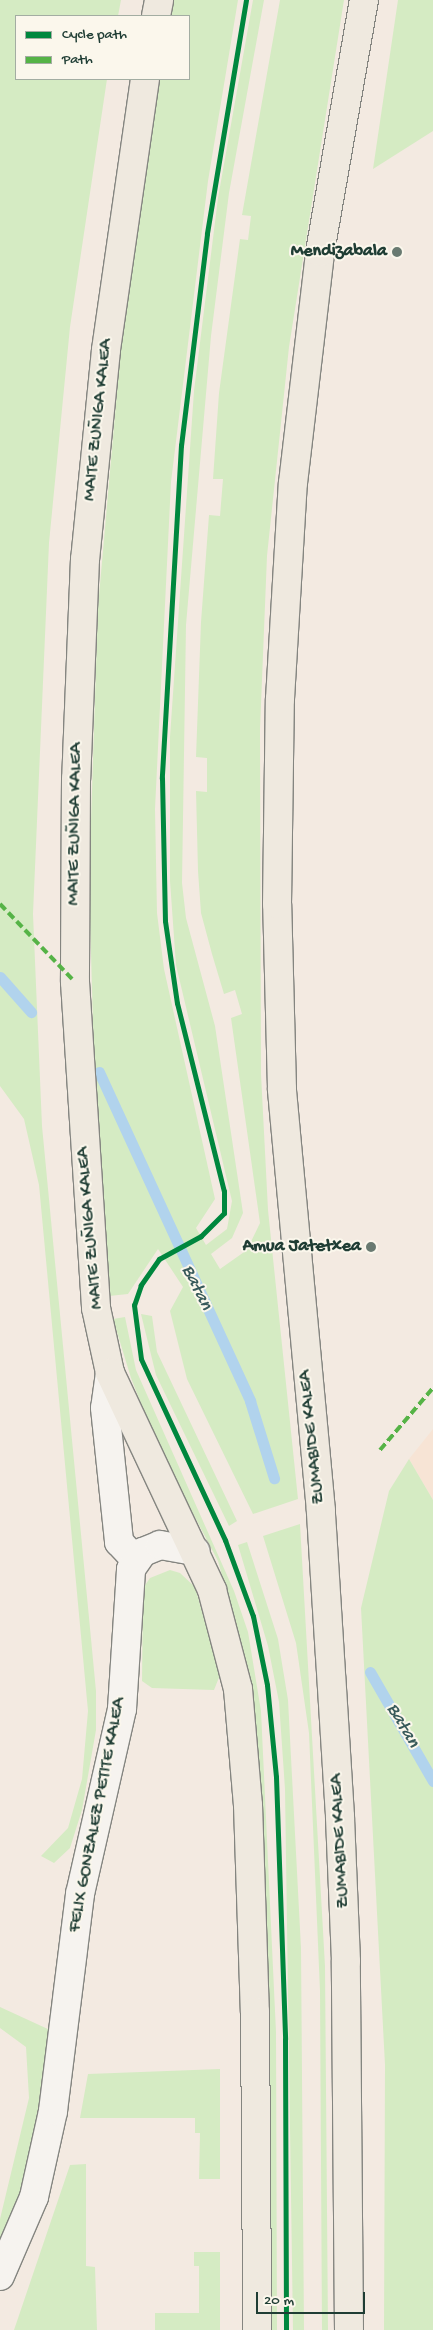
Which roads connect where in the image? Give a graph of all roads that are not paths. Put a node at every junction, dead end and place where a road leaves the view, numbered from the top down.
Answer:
1 (159, 0) edge
2 (364, 0) edge
3 (156, 15) edge
4 (145, 80) edge
5 (110, 1373) junction
6 (196, 1551) junction
7 (135, 1559) junction
8 (0, 2276) edge
9 (257, 2330) edge
10 (349, 2330) edge

1 - 3 main road
2 - 10 main road, ZUMABIDE KALEA
4 - 5 main road, MAITE ZUÑIGA KALEA
5 - 6 main road, MAITE ZUÑIGA KALEA
5 - 7 street
6 - 7 street
6 - 9 main road
7 - 8 street, FELIX GONZALEZ PETITE KALEA

